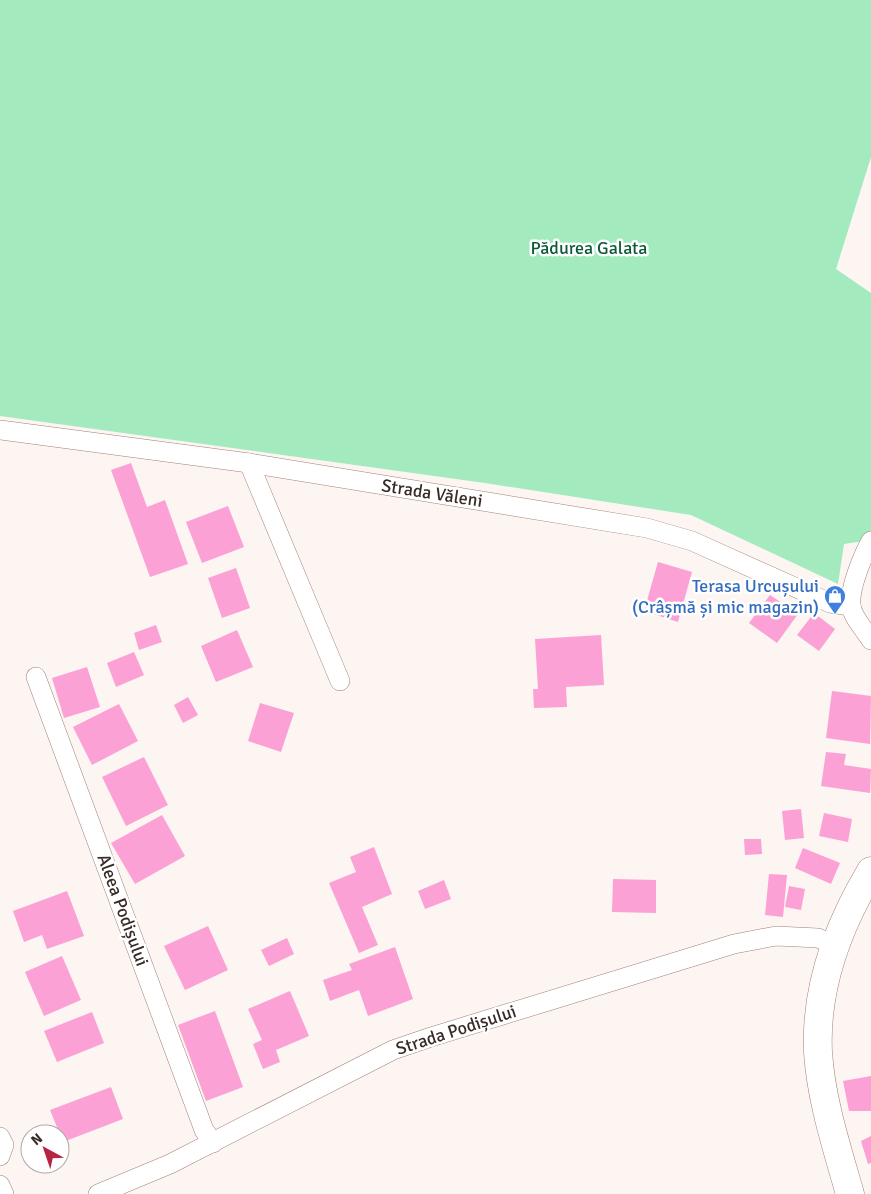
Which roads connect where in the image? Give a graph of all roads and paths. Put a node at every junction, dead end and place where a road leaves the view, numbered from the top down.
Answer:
1 (0, 430) edge
2 (249, 463) junction
3 (871, 541) edge
4 (851, 606) junction
5 (871, 640) edge
6 (36, 677) dead end
7 (340, 681) dead end
8 (871, 871) edge
9 (835, 945) junction
10 (0, 1136) edge
11 (213, 1143) junction
12 (0, 1156) edge
13 (0, 1185) edge
14 (103, 1193) edge
15 (4, 1194) edge
16 (850, 1194) edge

1 - 2 street, Strada Văleni
2 - 4 street, Strada Văleni
2 - 7 street
3 - 4 street
4 - 5 street
6 - 11 street, Aleea Podișului
8 - 9 main road
9 - 11 street, Strada Podișului
9 - 16 main road
10 - 12 street
11 - 14 street, Strada Podișului
13 - 15 street

